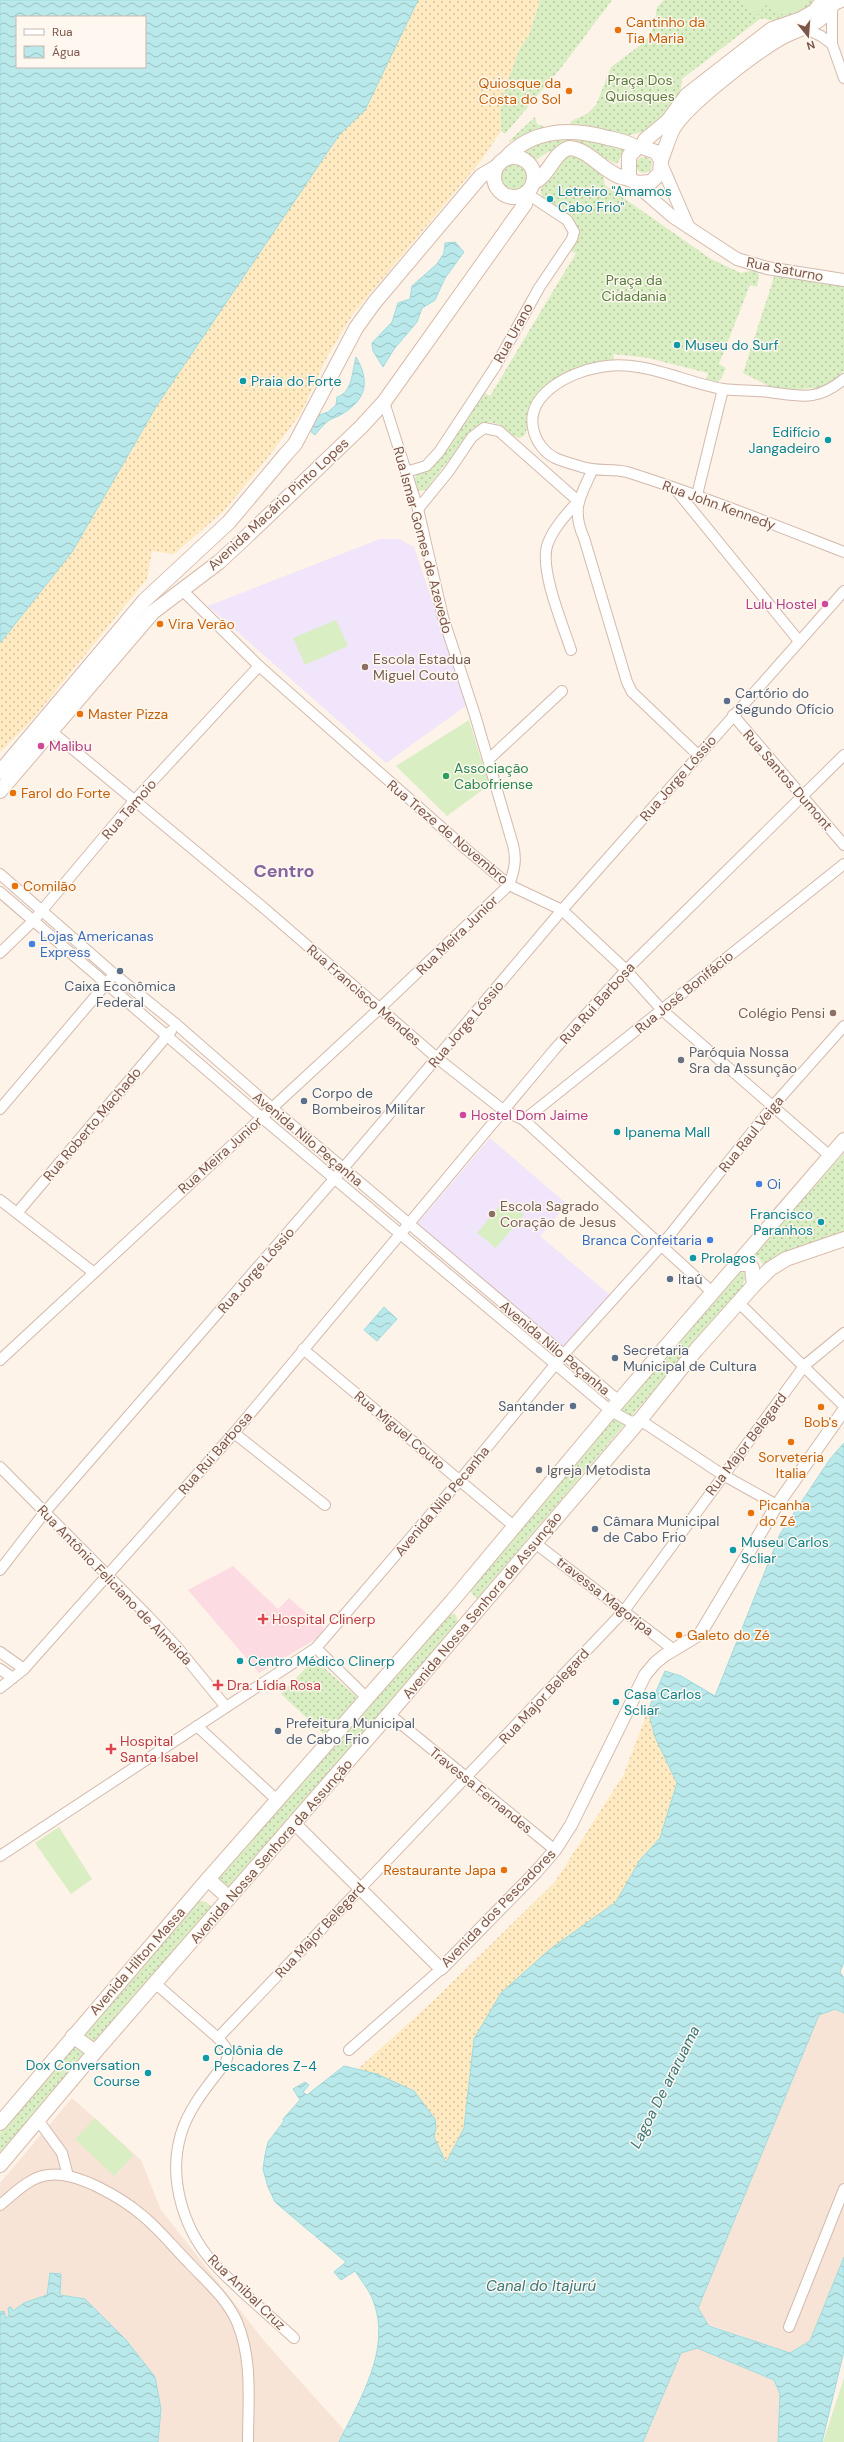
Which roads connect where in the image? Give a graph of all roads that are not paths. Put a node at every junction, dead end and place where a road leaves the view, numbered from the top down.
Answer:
1 (833, 2) edge
2 (806, 29) junction
3 (832, 44) junction
4 (844, 78) edge
5 (640, 147) junction
6 (500, 163) junction
7 (662, 163) junction
8 (633, 180) junction
9 (530, 188) junction
10 (688, 226) junction
11 (844, 280) edge
12 (844, 379) edge
13 (723, 389) junction
14 (384, 402) junction
15 (592, 471) junction
16 (406, 472) junction
17 (676, 490) junction
18 (697, 495) junction
19 (578, 501) junction
20 (418, 509) junction
21 (844, 552) edge
22 (182, 590) junction
23 (844, 591) edge
24 (799, 641) junction
25 (571, 650) dead end
26 (259, 666) junction
27 (562, 691) dead end
28 (733, 715) junction
29 (51, 731) junction
30 (698, 755) junction
31 (844, 756) edge
32 (489, 759) junction
33 (0, 772) edge
34 (0, 791) edge
35 (802, 798) junction
36 (134, 801) junction
37 (844, 845) edge
38 (844, 864) edge
39 (0, 874) edge
40 (509, 885) junction
41 (0, 892) edge
42 (562, 910) junction
43 (42, 911) junction
44 (33, 921) junction
45 (0, 953) edge
46 (626, 970) junction
47 (110, 979) junction
48 (379, 1009) junction
49 (662, 1010) junction
50 (176, 1024) junction
51 (844, 1026) edge
52 (168, 1035) junction
53 (438, 1058) junction
54 (772, 1107) junction
55 (272, 1108) junction
56 (0, 1109) edge
57 (503, 1110) junction
58 (262, 1117) junction
59 (524, 1120) junction
60 (844, 1140) edge
61 (830, 1156) junction
62 (343, 1168) junction
63 (335, 1178) junction
64 (0, 1200) edge
65 (17, 1213) junction
66 (409, 1224) junction
67 (401, 1233) junction
68 (844, 1238) edge
69 (661, 1246) junction
70 (737, 1264) junction
71 (93, 1272) junction
72 (754, 1285) junction
73 (712, 1292) junction
74 (739, 1303) junction
75 (844, 1333) edge
76 (677, 1335) junction
77 (303, 1349) junction
78 (696, 1350) junction
79 (563, 1355) junction
80 (0, 1360) edge
81 (556, 1365) junction
82 (805, 1365) junction
83 (615, 1406) junction
84 (844, 1406) edge
85 (844, 1410) edge
86 (640, 1420) junction
87 (234, 1433) junction
88 (0, 1467) edge
89 (723, 1475) junction
90 (460, 1480) junction
91 (325, 1505) dead end
92 (778, 1505) junction
93 (45, 1512) junction
94 (515, 1527) junction
95 (535, 1543) junction
96 (0, 1570) edge
97 (107, 1575) junction
98 (453, 1600) junction
99 (624, 1611) junction
100 (473, 1615) junction
101 (316, 1648) junction
102 (674, 1650) junction
103 (0, 1652) edge
104 (0, 1669) edge
105 (24, 1669) junction
106 (13, 1678) junction
107 (0, 1688) edge
108 (366, 1698) junction
109 (226, 1707) junction
110 (389, 1714) junction
111 (197, 1726) junction
112 (466, 1778) junction
113 (278, 1801) junction
114 (295, 1824) junction
115 (555, 1850) junction
116 (0, 1856) edge
117 (208, 1879) junction
118 (360, 1888) junction
119 (229, 1898) junction
120 (441, 1969) junction
121 (156, 1984) junction
122 (73, 2036) junction
123 (218, 2038) junction
124 (349, 2050) dead end
125 (95, 2052) junction
126 (38, 2120) junction
127 (0, 2123) edge
128 (0, 2165) edge
129 (68, 2176) junction
130 (844, 2189) edge
131 (842, 2201) edge
132 (0, 2205) edge
133 (789, 2327) dead end
134 (294, 2338) dead end
135 (248, 2442) edge

1 - 2 main road
1 - 3 street
1 - 5 main road
2 - 3 street
2 - 7 main road
3 - 4 street
5 - 6 main road, Avenida Macário Pinto Lopes
5 - 7 main road
5 - 8 main road
6 - 9 main road
6 - 9 main road
6 - 33 main road, Avenida Macário Pinto Lopes
7 - 8 main road
7 - 10 street, Rua Saturno
8 - 9 main road, Avenida Macário Pinto Lopes
8 - 10 street, Rua Saturno
9 - 14 main road, Avenida Macário Pinto Lopes
9 - 16 street, Rua Urano
10 - 11 street, Rua Saturno
12 - 13 street, Rua John Kennedy
13 - 15 street, Rua John Kennedy
13 - 18 street
14 - 16 street, Rua Ismar Gomes de Azevedo
14 - 22 main road, Avenida Macário Pinto Lopes
15 - 17 street, Rua John Kennedy
15 - 19 street
16 - 20 street, Rua Ismar Gomes de Azevedo
17 - 18 street, Rua John Kennedy
17 - 24 street
18 - 21 street, Rua John Kennedy
19 - 20 street
19 - 25 street
19 - 30 street
20 - 32 street, Rua Ismar Gomes de Azevedo
22 - 26 street, Rua Treze de Novembro
22 - 29 main road, Avenida Macário Pinto Lopes
23 - 24 street, Rua Jorge Lóssio
24 - 28 street, Rua Jorge Lóssio
26 - 36 street, Rua Tamoio
26 - 40 street, Rua Treze de Novembro
27 - 32 street
28 - 30 street, Rua Jorge Lóssio
28 - 35 street, Rua Santos Dumont
29 - 34 main road, Avenida Macário Pinto Lopes
29 - 36 street, Rua Francisco Mendes
30 - 42 street, Rua Jorge Lóssio
31 - 35 street, Rua Rui Barbosa
32 - 40 street, Rua Ismar Gomes de Azevedo
35 - 37 street, Rua Santos Dumont
35 - 46 street, Rua Rui Barbosa
36 - 43 street, Rua Tamoio
36 - 48 street, Rua Francisco Mendes
38 - 49 street, Rua José Bonifácio
39 - 43 street, Avenida Nilo Peçanha
40 - 42 street, Rua Treze de Novembro
40 - 48 street, Rua Meira Junior
41 - 44 street, Avenida Nilo Peçanha
42 - 46 street, Rua Treze de Novembro
42 - 53 street, Rua Jorge Lóssio
43 - 44 street, Rua Tamoio
43 - 47 street, Avenida Nilo Peçanha
44 - 45 street, Rua Tamoio
44 - 47 street, Avenida Nilo Peçanha
46 - 49 street, Rua Treze de Novembro
46 - 57 street, Rua Rui Barbosa
47 - 50 street, Avenida Nilo Peçanha
47 - 52 street, Avenida Nilo Peçanha
47 - 56 street
48 - 53 street, Rua Francisco Mendes
48 - 55 street, Rua Meira Junior
49 - 54 street, Rua Treze de Novembro
49 - 59 street, Rua José Bonifácio
50 - 52 street, Rua Roberto Machado
50 - 55 street, Avenida Nilo Peçanha
51 - 54 street, Rua Raul Veiga
52 - 58 street, Avenida Nilo Peçanha
52 - 65 street, Rua Roberto Machado
53 - 57 street, Rua Francisco Mendes
53 - 62 street, Rua Jorge Lóssio
54 - 61 street, Rua Treze de Novembro
54 - 69 street, Rua Raul Veiga
55 - 58 street, Rua Meira Junior
55 - 62 street, Avenida Nilo Peçanha
57 - 59 street, Rua Francisco Mendes
57 - 66 street, Rua Rui Barbosa
58 - 63 street, Avenida Nilo Peçanha
58 - 71 street, Rua Meira Junior
59 - 69 street, Rua Francisco Mendes
60 - 61 main road, Avenida Nossa Senhora da Assunção
61 - 70 main road, Avenida Nossa Senhora da Assunção
62 - 63 street, Rua Jorge Lóssio
62 - 66 street, Avenida Nilo Peçanha
63 - 67 street, Avenida Nilo Peçanha
63 - 93 street, Rua Jorge Lóssio
64 - 65 street
65 - 71 street
66 - 67 street, Rua Rui Barbosa
66 - 79 street, Avenida Nilo Peçanha
67 - 77 street, Rua Rui Barbosa
67 - 81 street, Avenida Nilo Peçanha
68 - 72 main road, Avenida Nossa Senhora da Assunção
69 - 73 street, Rua Francisco Mendes
69 - 79 street, Avenida Nilo Pecanha
70 - 72 main road
70 - 73 main road, Avenida Nossa Senhora da Assunção
71 - 80 street, Rua Meira Junior
72 - 74 main road, Avenida Nossa Senhora da Assunção
73 - 76 main road, Avenida Nossa Senhora da Assunção
74 - 78 main road, Avenida Nossa Senhora da Assunção
74 - 82 street
75 - 82 street, Rua Major Belegard
76 - 78 main road
76 - 83 main road, Avenida Nossa Senhora da Assunção
77 - 87 street, Rua Rui Barbosa
77 - 90 street, Rua Miguel Couto
78 - 86 main road, Avenida Nossa Senhora da Assunção
79 - 81 street, Avenida Nilo Pecanha
79 - 83 street, Avenida Nilo Peçanha
81 - 83 street, Avenida Nilo Peçanha
81 - 90 street, Avenida Nilo Pecanha
82 - 84 street
82 - 89 street, Rua Major Belegard
83 - 86 street
83 - 94 main road, Avenida Nossa Senhora da Assunção
85 - 92 street, Avenida dos Pescadores
86 - 89 street
86 - 95 main road, Avenida Nossa Senhora da Assunção
87 - 91 street
87 - 97 street, Rua Rui Barbosa
88 - 93 street, Rua Antônio Feliciano de Almeida
89 - 92 street
89 - 99 street, Rua Major Belegard
90 - 94 street, Rua Miguel Couto
90 - 101 street, Avenida Nilo Pecanha
92 - 102 street, Avenida dos Pescadores
93 - 96 street, Rua Jorge Lóssio
93 - 97 street, Rua Antônio Feliciano de Almeida
94 - 98 main road, Avenida Nossa Senhora da Assunção
95 - 99 street, travessa Magoripa
95 - 100 main road, Avenida Nossa Senhora da Assunção
97 - 105 street, Rua Rui Barbosa
97 - 109 street, Rua Antônio Feliciano de Almeida
98 - 100 main road
98 - 108 main road, Avenida Nossa Senhora da Assunção
99 - 102 street, travessa Magoripa
99 - 112 street, Rua Major Belegard
100 - 110 main road, Avenida Nossa Senhora da Assunção
101 - 108 street
101 - 109 street, Avenida Nilo Pecanha
102 - 115 street, Avenida dos Pescadores
103 - 105 street
104 - 106 street
105 - 106 street, Rua Rui Barbosa
106 - 107 street, Rua Rui Barbosa
108 - 113 main road, Avenida Nossa Senhora da Assunção
109 - 111 street, Avenida Nilo Pecanha
110 - 112 street, Travessa Fernandes
110 - 114 main road, Avenida Nossa Senhora da Assunção
111 - 113 street
111 - 116 street, Avenida Nilo Pecanha
112 - 115 street, Travessa Fernandes
112 - 118 street, Rua Major Belegard
113 - 117 main road, Avenida Hilton Massa
114 - 118 street
114 - 119 main road, Avenida Nossa Senhora da Assunção
115 - 120 street, Avenida dos Pescadores
117 - 119 main road
117 - 122 main road, Avenida Hilton Massa
118 - 120 street
118 - 123 street, Rua Major Belegard
119 - 121 main road, Avenida Nossa Senhora da Assunção
120 - 124 street, Avenida dos Pescadores
121 - 123 street, Rua Anibal Cruz
121 - 125 main road, Avenida Nossa Senhora da Assunção
122 - 125 main road
122 - 127 main road, Avenida Hilton Massa
123 - 134 street, Rua Anibal Cruz
125 - 126 main road, Avenida Nossa Senhora da Assunção
126 - 128 main road, Avenida Nossa Senhora da Assunção
126 - 129 street
129 - 132 street
129 - 135 street
130 - 131 street
131 - 133 street

